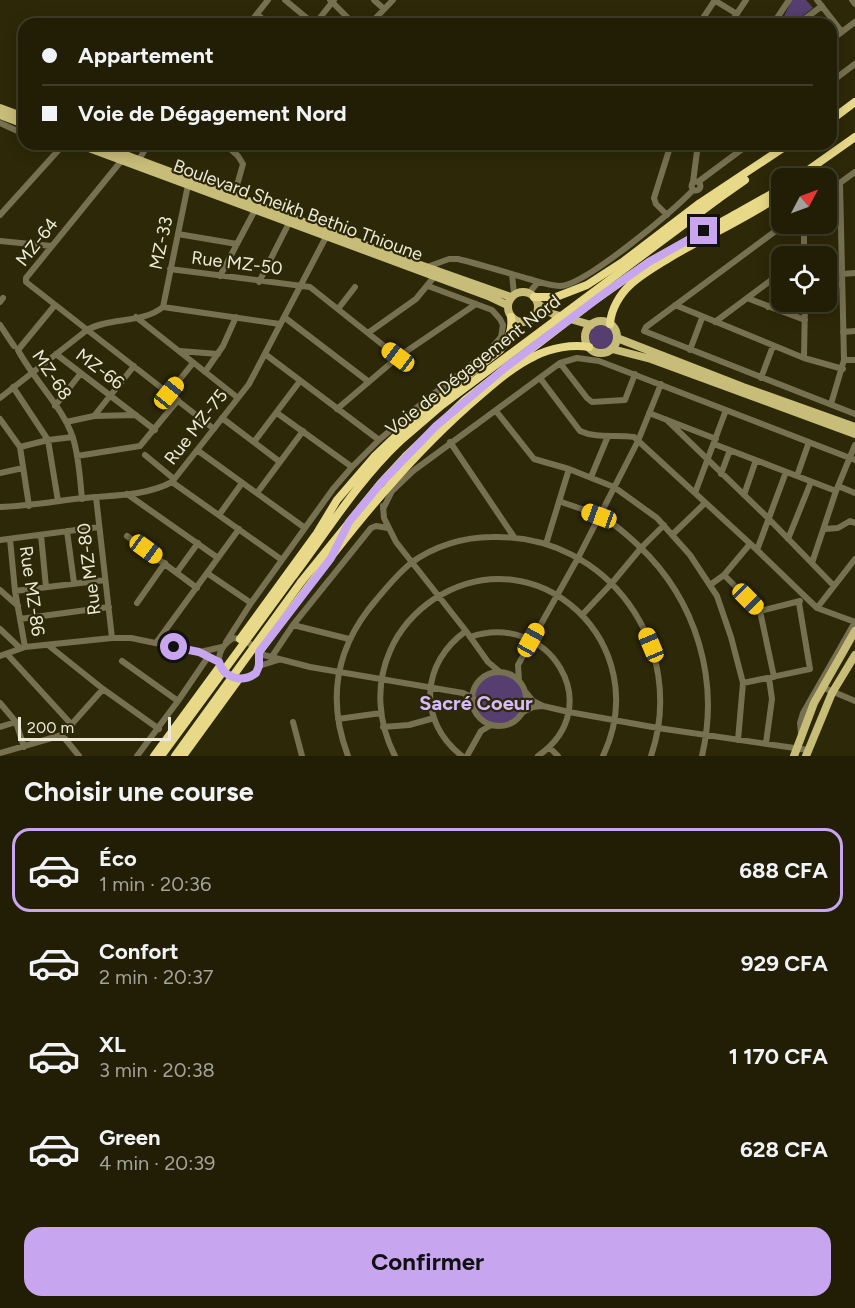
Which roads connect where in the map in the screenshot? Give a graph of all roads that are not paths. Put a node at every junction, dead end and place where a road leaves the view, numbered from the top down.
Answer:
1 (268, 0) edge
2 (285, 0) edge
3 (374, 0) edge
4 (393, 0) edge
5 (715, 0) edge
6 (746, 0) edge
7 (789, 0) edge
8 (332, 1) edge
9 (819, 3) edge
10 (384, 9) junction
11 (257, 14) junction
12 (737, 14) junction
13 (254, 18) edge
14 (261, 18) edge
15 (307, 18) edge
16 (319, 18) edge
17 (348, 18) edge
18 (376, 18) edge
19 (703, 18) edge
20 (734, 18) edge
21 (777, 18) edge
22 (804, 18) edge
23 (831, 18) edge
24 (855, 22) edge
25 (837, 26) edge
26 (842, 32) junction
27 (837, 36) edge
28 (855, 64) edge
29 (837, 78) edge
30 (855, 102) edge
31 (0, 108) edge
32 (18, 115) edge
33 (837, 115) edge
34 (1, 119) edge
35 (18, 123) edge
36 (18, 130) edge
37 (855, 137) edge
38 (846, 144) junction
39 (59, 150) edge
40 (94, 150) edge
41 (112, 150) edge
42 (145, 150) edge
43 (232, 150) edge
44 (670, 150) edge
45 (698, 150) edge
46 (741, 150) edge
47 (781, 150) edge
48 (788, 150) edge
49 (122, 160) junction
50 (139, 160) junction
51 (811, 168) edge
52 (818, 168) edge
53 (855, 172) edge
54 (840, 183) junction
55 (188, 185) junction
56 (837, 185) edge
57 (696, 186) junction
58 (771, 195) edge
59 (234, 196) junction
60 (716, 196) junction
61 (771, 201) edge
62 (255, 210) junction
63 (0, 215) edge
64 (667, 215) junction
65 (289, 223) junction
66 (178, 234) junction
67 (771, 234) edge
68 (326, 237) junction
69 (0, 241) edge
70 (237, 244) junction
71 (52, 246) junction
72 (427, 267) junction
73 (170, 269) junction
74 (855, 273) edge
75 (512, 274) junction
76 (842, 274) junction
77 (220, 276) junction
78 (434, 277) junction
79 (771, 280) edge
80 (259, 282) junction
81 (538, 282) junction
82 (301, 285) junction
83 (837, 285) edge
84 (842, 285) junction
85 (428, 286) junction
86 (355, 287) dead end
87 (513, 296) junction
88 (534, 298) junction
89 (747, 298) junction
90 (476, 304) junction
91 (55, 305) junction
92 (507, 305) junction
93 (675, 305) junction
94 (771, 305) edge
95 (163, 307) junction
96 (768, 307) junction
97 (338, 309) junction
98 (805, 312) edge
99 (535, 316) junction
100 (136, 317) junction
101 (236, 317) junction
102 (284, 317) junction
103 (511, 317) junction
104 (702, 318) junction
105 (805, 320) junction
106 (715, 322) junction
107 (280, 324) junction
108 (610, 324) junction
109 (0, 325) edge
110 (591, 325) junction
111 (87, 330) junction
112 (843, 332) junction
113 (855, 332) edge
114 (368, 333) junction
115 (585, 335) junction
116 (617, 339) junction
117 (773, 345) junction
118 (14, 346) dead end
119 (589, 347) junction
120 (612, 349) junction
121 (690, 350) junction
122 (178, 351) junction
123 (56, 354) junction
124 (218, 354) junction
125 (265, 354) junction
126 (398, 357) junction
127 (804, 358) junction
128 (844, 360) junction
129 (855, 360) edge
130 (193, 363) junction
131 (560, 363) junction
132 (134, 366) junction
133 (843, 369) junction
134 (205, 372) junction
135 (32, 373) junction
136 (81, 373) junction
137 (635, 374) junction
138 (540, 378) junction
139 (761, 378) junction
140 (300, 381) junction
141 (369, 382) junction
142 (661, 384) junction
143 (13, 387) junction
144 (169, 393) junction
145 (111, 396) junction
146 (0, 398) edge
147 (238, 398) junction
148 (178, 400) junction
149 (831, 404) junction
150 (55, 406) junction
151 (337, 409) junction
152 (495, 411) junction
153 (726, 411) junction
154 (276, 413) junction
155 (648, 413) junction
156 (855, 414) edge
157 (136, 415) junction
158 (94, 416) junction
159 (222, 418) junction
160 (0, 419) edge
161 (667, 420) junction
162 (66, 422) junction
163 (855, 427) edge
164 (214, 429) junction
165 (155, 430) junction
166 (693, 430) junction
167 (303, 431) junction
168 (855, 434) edge
169 (608, 436) junction
170 (73, 437) junction
171 (48, 440) junction
172 (379, 440) junction
173 (638, 441) junction
174 (254, 442) junction
175 (450, 442) junction
176 (688, 442) junction
177 (715, 442) junction
178 (809, 442) junction
179 (855, 445) edge
180 (20, 447) junction
181 (197, 450) junction
182 (730, 450) junction
183 (145, 455) dead end
184 (77, 456) junction
185 (852, 459) edge
186 (756, 460) junction
187 (708, 461) junction
188 (280, 462) junction
189 (352, 467) junction
190 (23, 468) junction
191 (569, 469) junction
192 (0, 472) edge
193 (786, 472) junction
194 (721, 474) junction
195 (797, 476) junction
196 (591, 477) junction
197 (173, 481) junction
198 (811, 482) junction
199 (242, 483) junction
200 (614, 487) junction
201 (837, 489) junction
202 (382, 492) junction
203 (257, 493) junction
204 (855, 493) edge
205 (127, 494) junction
206 (695, 494) junction
207 (352, 495) junction
208 (744, 495) junction
209 (96, 497) junction
210 (82, 499) junction
211 (58, 501) junction
212 (559, 501) junction
213 (705, 503) junction
214 (29, 506) junction
215 (0, 507) edge
216 (383, 509) junction
217 (219, 515) junction
218 (599, 516) junction
219 (768, 518) junction
220 (324, 522) junction
221 (349, 522) junction
222 (855, 522) edge
223 (664, 525) junction
224 (99, 527) junction
225 (305, 528) junction
226 (388, 528) junction
227 (239, 529) junction
228 (824, 529) junction
229 (67, 531) junction
230 (673, 534) junction
231 (40, 535) junction
232 (127, 536) dead end
233 (514, 537) junction
234 (10, 539) junction
235 (788, 539) junction
236 (0, 540) edge
237 (198, 543) junction
238 (546, 544) junction
239 (750, 544) junction
240 (641, 548) junction
241 (757, 550) junction
242 (218, 558) junction
243 (331, 558) junction
244 (578, 558) junction
245 (282, 560) junction
246 (412, 562) junction
247 (853, 562) edge
248 (165, 563) junction
249 (812, 563) junction
250 (177, 572) junction
251 (207, 573) junction
252 (724, 575) junction
253 (297, 579) junction
254 (105, 580) junction
255 (74, 583) junction
256 (612, 583) junction
257 (710, 585) junction
258 (834, 586) junction
259 (46, 587) junction
260 (197, 588) junction
261 (0, 590) edge
262 (15, 591) junction
263 (439, 596) junction
264 (556, 596) junction
265 (805, 597) junction
266 (137, 603) dead end
267 (250, 603) junction
268 (799, 603) junction
269 (18, 606) junction
270 (109, 607) junction
271 (817, 608) junction
272 (760, 611) junction
273 (855, 613) edge
274 (582, 615) junction
275 (20, 620) junction
276 (853, 621) edge
277 (293, 625) junction
278 (0, 629) edge
279 (855, 631) edge
280 (468, 634) junction
281 (112, 638) junction
282 (240, 639) junction
283 (349, 639) junction
284 (531, 640) junction
285 (156, 643) junction
286 (224, 644) junction
287 (48, 645) junction
288 (22, 648) junction
289 (199, 652) junction
290 (260, 653) junction
291 (3, 655) edge
292 (855, 655) edge
293 (208, 657) junction
294 (271, 658) junction
295 (278, 660) junction
296 (122, 661) dead end
297 (488, 662) junction
298 (220, 664) junction
299 (518, 665) junction
300 (259, 666) junction
301 (339, 672) junction
302 (502, 673) junction
303 (487, 676) junction
304 (771, 677) junction
305 (239, 679) junction
306 (381, 680) junction
307 (519, 681) junction
308 (743, 683) junction
309 (822, 687) junction
310 (103, 688) junction
311 (430, 688) junction
312 (475, 689) junction
313 (525, 691) junction
314 (463, 693) junction
315 (832, 693) junction
316 (473, 698) junction
317 (178, 701) junction
318 (855, 701) edge
319 (0, 703) edge
320 (543, 706) junction
321 (523, 712) junction
322 (569, 712) junction
323 (381, 713) junction
324 (480, 717) junction
325 (434, 718) junction
326 (338, 719) junction
327 (615, 720) junction
328 (16, 722) junction
329 (293, 722) dead end
330 (491, 724) junction
331 (72, 725) junction
332 (0, 727) edge
333 (383, 727) junction
334 (658, 728) junction
335 (159, 729) junction
336 (481, 731) junction
337 (801, 733) junction
338 (62, 735) junction
339 (707, 735) junction
340 (738, 740) junction
341 (766, 743) junction
342 (24, 747) junction
343 (549, 747) junction
344 (795, 752) edge
345 (0, 753) edge
346 (807, 753) edge
347 (79, 756) edge
348 (137, 756) edge
349 (154, 756) edge
350 (162, 756) edge
351 (175, 756) edge
352 (183, 756) edge
353 (302, 756) edge
354 (348, 756) edge
355 (395, 756) edge
356 (464, 756) edge
357 (538, 756) edge
358 (558, 756) edge
359 (603, 756) edge
360 (651, 756) edge
361 (702, 756) edge

1 - 11 street
2 - 15 street
3 - 10 street
4 - 10 street
5 - 12 street
5 - 19 street
6 - 12 street
7 - 21 street
8 - 16 street
8 - 17 street
9 - 22 street
9 - 23 street
10 - 18 street
11 - 13 street
11 - 14 street
12 - 20 street
24 - 26 street
25 - 26 street
26 - 27 street
28 - 29 street
30 - 33 highway
31 - 32 main road
34 - 35 main road
34 - 36 street
37 - 38 highway
38 - 51 highway
38 - 52 highway
39 - 63 street
40 - 49 main road, Boulevard Sheikh Bethio Thioune
41 - 50 main road, Boulevard Sheikh Bethio Thioune
42 - 50 street
43 - 59 street
44 - 64 street
45 - 57 street
46 - 57 street
47 - 60 highway
48 - 60 highway, Voie de Dégagement Nord
49 - 55 main road, Boulevard Sheikh Bethio Thioune
49 - 71 street, MZ-64
50 - 59 main road, Boulevard Sheikh Bethio Thioune
53 - 54 street
54 - 56 street
54 - 76 street
55 - 62 main road, Boulevard Sheikh Bethio Thioune
55 - 66 street, MZ-33
57 - 60 street
57 - 64 street
58 - 221 highway, Voie de Dégagement Nord, bridge
59 - 72 main road, Boulevard Sheikh Bethio Thioune
60 - 88 highway
60 - 207 highway, Voie de Dégagement Nord, bridge
61 - 108 highway
62 - 65 main road, Boulevard Sheikh Bethio Thioune
62 - 70 street
64 - 81 street
65 - 68 main road, Boulevard Sheikh Bethio Thioune
65 - 80 street
66 - 70 street
66 - 73 street, MZ-33
67 - 93 street
68 - 78 main road, Boulevard Sheikh Bethio Thioune
68 - 82 street, Rue MZ-75
69 - 71 street
70 - 77 street
71 - 91 street, MZ-64
72 - 75 street
72 - 87 main road, Boulevard Sheikh Bethio Thioune
73 - 77 street, Rue MZ-50
73 - 95 street, MZ-33
74 - 76 street
75 - 81 street
75 - 87 street
76 - 84 street
77 - 80 street, Rue MZ-50
78 - 85 street
78 - 92 main road, Boulevard Sheikh Bethio Thioune
79 - 89 street
80 - 82 street, Rue MZ-50
81 - 88 street
82 - 97 street
82 - 102 street, Rue MZ-75
83 - 84 street
84 - 112 street
85 - 90 street
85 - 114 street
86 - 97 street
87 - 88 main road
87 - 92 main road
88 - 99 main road
88 - 110 main road
89 - 96 street
89 - 106 street
90 - 126 street
90 - 172 street
91 - 111 street, MZ-64
91 - 135 street, MZ-68
92 - 103 main road
93 - 104 street
93 - 121 street
94 - 96 street
95 - 100 street
95 - 101 street
96 - 105 street
97 - 114 street
98 - 105 street
99 - 103 main road
99 - 115 main road
100 - 111 street
100 - 122 street
101 - 107 street
101 - 124 street
102 - 107 street, Rue MZ-75
102 - 141 street
103 - 220 highway
104 - 106 street
104 - 121 street
105 - 127 street
106 - 117 street
107 - 125 street, Rue MZ-75
108 - 110 main road
108 - 116 main road
109 - 118 street
110 - 115 main road
111 - 123 street
111 - 132 street, MZ-64
112 - 113 street
112 - 128 street
114 - 126 street
115 - 119 main road
116 - 120 main road
116 - 163 main road
117 - 127 street
117 - 139 street
119 - 120 main road
119 - 202 highway
120 - 168 main road
121 - 139 street
122 - 124 street
122 - 130 street
123 - 135 street
123 - 136 street, MZ-66
124 - 134 street
125 - 140 street
125 - 147 street, Rue MZ-75
126 - 141 street
127 - 133 street
128 - 129 street
128 - 133 street
130 - 134 street
130 - 144 street
131 - 137 street
131 - 137 street
131 - 138 street
132 - 144 street, MZ-64
132 - 145 street
133 - 149 street
134 - 147 street
135 - 143 street
135 - 150 street, MZ-68
136 - 145 street, MZ-66
136 - 150 street
137 - 142 street
138 - 152 street
138 - 169 street
139 - 149 street
140 - 151 street
140 - 154 street
141 - 151 street
142 - 153 street
142 - 155 street
143 - 146 street
143 - 171 street
144 - 148 street, MZ-64
145 - 157 street, MZ-66
145 - 158 street
147 - 159 street, Rue MZ-75
148 - 164 street, MZ-64
148 - 165 street
149 - 156 street
150 - 162 street, MZ-68
151 - 172 street
152 - 175 street
152 - 191 street
153 - 177 street
153 - 178 street
154 - 167 street
154 - 174 street
155 - 161 street
155 - 173 street
157 - 158 street
157 - 165 street, MZ-66
158 - 162 street
159 - 164 street, Rue MZ-75
159 - 174 street
160 - 180 street
161 - 166 street
161 - 176 street
162 - 170 street, MZ-68
164 - 181 street, Rue MZ-75
165 - 184 street
166 - 176 street
166 - 177 street
167 - 188 street
167 - 189 street
169 - 173 street
169 - 196 street
170 - 171 street
170 - 184 street, MZ-68
171 - 180 street
171 - 211 street
172 - 189 street
173 - 200 street
173 - 206 street
174 - 188 street
175 - 216 street
175 - 233 street
176 - 187 street
177 - 182 street
177 - 187 street
178 - 185 street
178 - 195 street
179 - 185 street
180 - 190 street
181 - 197 street, Rue MZ-75
181 - 199 street
182 - 186 street
182 - 194 street
183 - 197 street
184 - 210 street, MZ-68
185 - 201 street
186 - 193 street
186 - 208 street
187 - 194 street
187 - 206 street
188 - 203 street
189 - 225 street
190 - 192 street
190 - 214 street
191 - 196 street
191 - 212 street
193 - 195 street
193 - 219 street
194 - 208 street
195 - 198 street
196 - 200 street
197 - 205 street, Rue MZ-75
197 - 217 street
198 - 201 street
198 - 235 street
199 - 203 street
199 - 217 street
200 - 218 street
200 - 223 street
201 - 204 street
201 - 228 street
202 - 216 street
202 - 243 highway
203 - 225 street
205 - 209 street, Rue MZ-75
205 - 237 street
206 - 213 street
207 - 220 highway
207 - 253 highway, Voie de Dégagement Nord
208 - 219 street
209 - 210 street, Rue MZ-75
209 - 224 street, Rue MZ-80
210 - 211 street, Rue MZ-75
211 - 214 street, Rue MZ-75
212 - 218 street
212 - 238 street
213 - 230 street
213 - 239 street
214 - 215 street, Rue MZ-75
216 - 226 street
217 - 227 street
218 - 240 street
218 - 244 street
219 - 235 street
219 - 241 street
220 - 282 highway
221 - 243 highway
221 - 253 highway, Voie de Dégagement Nord
222 - 228 street
223 - 230 street
223 - 240 street
224 - 229 street
224 - 254 street, Rue MZ-80
225 - 245 street
226 - 246 street
226 - 277 street
227 - 242 street
227 - 245 street
228 - 249 street
229 - 231 street
229 - 255 street
230 - 257 street
231 - 234 street
231 - 259 street
232 - 248 street
233 - 238 street
233 - 246 street
234 - 236 street
234 - 262 street, Rue MZ-86
235 - 249 street
237 - 242 street
237 - 250 street
238 - 244 street
239 - 241 street
239 - 252 street
240 - 256 street
240 - 339 street
241 - 265 street
242 - 251 street
243 - 290 highway
244 - 256 street
244 - 264 street
245 - 267 street
246 - 263 street
246 - 283 street
247 - 258 street
248 - 250 street
248 - 266 street
249 - 258 street
250 - 260 street
251 - 260 street
251 - 267 street
252 - 257 street
252 - 272 street
253 - 350 highway, Voie de Dégagement Nord, bridge
253 - 351 highway, Voie de Dégagement Nord, bridge
254 - 255 street
254 - 270 street, Rue MZ-80
255 - 259 street
256 - 274 street
256 - 334 street
257 - 308 street
258 - 271 street
259 - 262 street
260 - 285 street
261 - 269 street
262 - 269 street, Rue MZ-86
263 - 264 street
263 - 280 street
263 - 306 street
264 - 274 street
264 - 284 street
265 - 268 street
265 - 271 street
267 - 286 street
268 - 272 street
268 - 304 street
269 - 275 street, Rue MZ-86
270 - 275 street
270 - 281 street, Rue MZ-80
271 - 276 street
272 - 304 street
273 - 276 street
274 - 327 street
275 - 288 street, Rue MZ-86
276 - 337 street
277 - 283 street
277 - 294 street
278 - 288 street
279 - 309 main road
280 - 284 street
280 - 297 street
280 - 311 street
281 - 285 street
281 - 287 street
282 - 286 street
282 - 290 street
283 - 301 street
284 - 299 street
284 - 322 street
285 - 289 street
286 - 289 street
286 - 298 street
287 - 288 street
287 - 310 street
288 - 291 street
289 - 293 street
290 - 294 street
290 - 300 street
291 - 331 street
292 - 315 main road
293 - 298 street
293 - 317 street
294 - 295 street
295 - 300 street
295 - 301 street
296 - 317 street
297 - 302 street
297 - 303 street
298 - 305 street
298 - 349 highway
299 - 302 street
299 - 307 street
300 - 305 street
301 - 306 street
301 - 326 street
302 - 303 street
302 - 307 street
303 - 312 street
304 - 308 street
304 - 341 street
305 - 352 highway
306 - 311 street
306 - 323 street
307 - 313 street
308 - 340 street
309 - 315 street
309 - 337 main road
310 - 331 street
310 - 335 street
311 - 314 street
311 - 325 street
312 - 314 street
312 - 316 street
313 - 320 street
313 - 321 street
314 - 316 street
315 - 318 street
315 - 346 main road
316 - 324 street
317 - 335 street
319 - 328 street
320 - 321 street
320 - 322 street
321 - 330 street
322 - 327 street
322 - 343 street
323 - 326 street
323 - 333 street
324 - 330 street
324 - 336 street
325 - 333 street
325 - 356 street
326 - 354 street
327 - 334 street
327 - 359 street
328 - 332 street
328 - 342 street
329 - 353 street
330 - 336 street
331 - 338 street
333 - 355 street
334 - 339 street
334 - 360 street
335 - 348 street
336 - 356 street
337 - 344 main road
338 - 342 street
338 - 347 street
339 - 340 street
339 - 361 street
340 - 341 street
341 - 344 street
342 - 345 street
343 - 357 street
343 - 358 street
344 - 346 street

